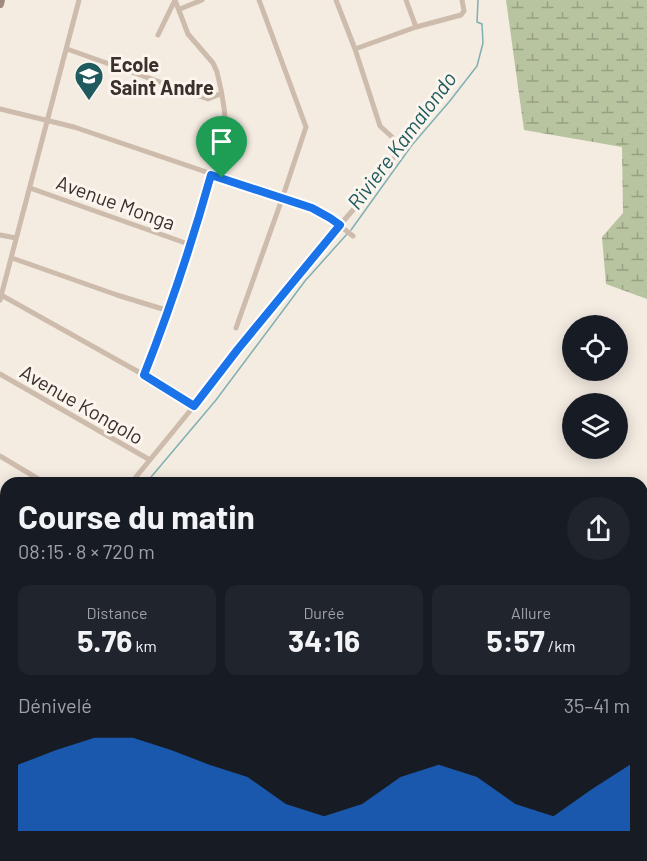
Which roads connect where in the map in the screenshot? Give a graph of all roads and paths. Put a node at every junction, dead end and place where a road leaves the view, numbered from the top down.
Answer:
1 (79, 0) edge
2 (175, 0) edge
3 (202, 0) edge
4 (260, 0) edge
5 (336, 0) edge
6 (406, 0) edge
7 (462, 0) edge
8 (180, 9) junction
9 (416, 27) junction
10 (158, 35) dead end
11 (67, 49) junction
12 (355, 49) junction
13 (220, 93) junction
14 (0, 109) edge
15 (48, 120) junction
16 (392, 137) dead end
17 (400, 148) dead end
18 (211, 175) junction
19 (222, 178) junction
20 (30, 188) junction
21 (282, 199) junction
22 (341, 226) junction
23 (0, 235) edge
24 (353, 236) dead end
25 (15, 238) junction
26 (191, 245) junction
27 (12, 258) junction
28 (1, 298) edge
29 (169, 311) junction
30 (236, 328) dead end
31 (0, 374) edge
32 (144, 375) junction
33 (194, 406) junction
34 (0, 456) edge
35 (150, 460) junction
36 (35, 477) edge
37 (136, 477) edge

1 - 11 street
2 - 8 street
2 - 10 street
3 - 8 street
4 - 21 street
5 - 12 street
6 - 9 street
7 - 9 street
8 - 13 street
9 - 12 street
11 - 13 street
11 - 15 street
12 - 16 street
13 - 19 street
14 - 15 street
15 - 18 street
15 - 20 street
17 - 22 street
18 - 19 street
18 - 26 street
19 - 21 street
20 - 25 street
20 - 26 street, Avenue Monga
21 - 22 street
21 - 30 street
22 - 24 street
22 - 33 street
23 - 25 street
25 - 27 street
26 - 29 street
27 - 28 street
27 - 29 street
28 - 32 street
29 - 32 street
31 - 35 street, Avenue Kongolo
32 - 33 street
33 - 35 street
34 - 36 street
35 - 37 street

